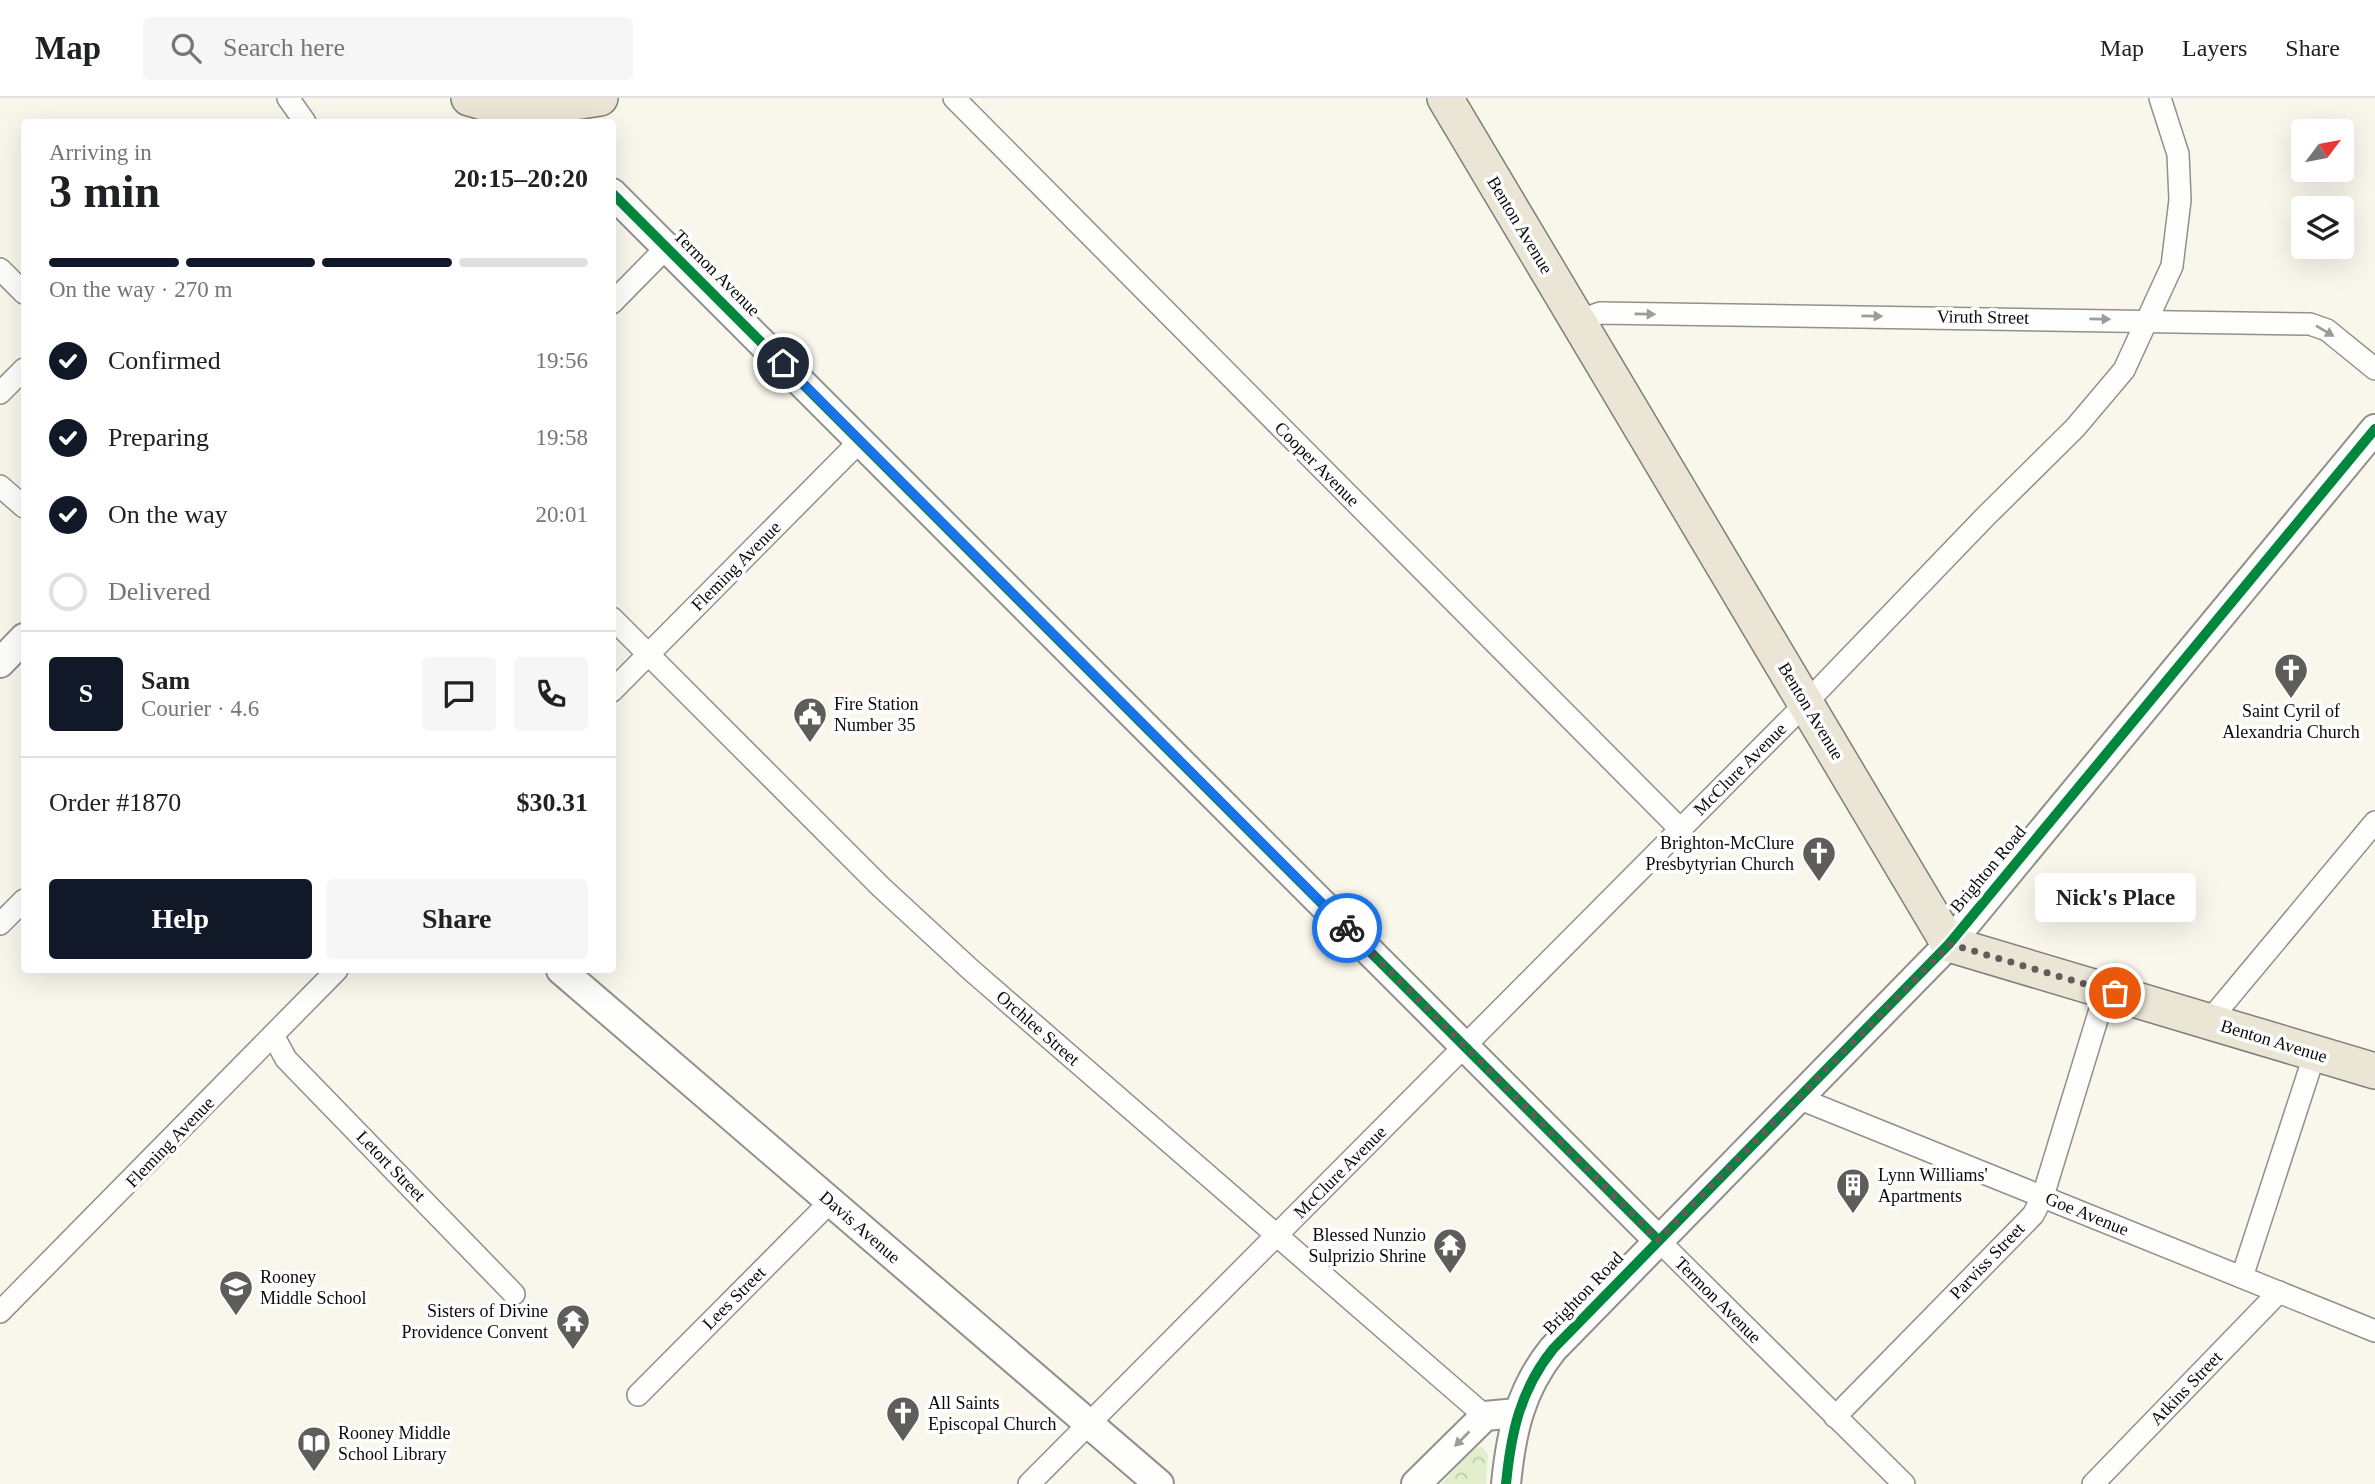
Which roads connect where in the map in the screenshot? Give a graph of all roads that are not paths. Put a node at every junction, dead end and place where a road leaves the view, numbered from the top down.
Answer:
1 (469, 98) edge
2 (600, 98) edge
3 (954, 98) edge
4 (1445, 98) edge
5 (2160, 98) edge
6 (516, 114) edge
7 (616, 197) edge
8 (667, 247) junction
9 (0, 269) edge
10 (21, 290) edge
11 (616, 299) edge
12 (2148, 319) junction
13 (1578, 321) junction
14 (2375, 369) edge
15 (21, 372) edge
16 (0, 393) edge
17 (2375, 429) edge
18 (860, 440) junction
19 (0, 486) edge
20 (21, 504) edge
21 (616, 622) edge
22 (21, 641) edge
23 (649, 654) junction
24 (0, 663) edge
25 (616, 687) edge
26 (1806, 703) junction
27 (2375, 822) edge
28 (1680, 829) junction
29 (21, 903) edge
30 (0, 925) edge
31 (1950, 944) junction
32 (334, 973) edge
33 (564, 973) edge
34 (2106, 990) junction
35 (2209, 1021) junction
36 (273, 1035) junction
37 (1465, 1046) junction
38 (2315, 1053) junction
39 (2375, 1071) edge
40 (1798, 1098) junction
41 (2043, 1196) junction
42 (830, 1202) junction
43 (1277, 1235) junction
44 (1658, 1240) junction
45 (2242, 1277) junction
46 (2279, 1292) junction
47 (514, 1294) dead end
48 (0, 1312) edge
49 (2375, 1331) edge
50 (638, 1395) dead end
51 (1517, 1413) junction
52 (1485, 1416) junction
53 (1835, 1417) junction
54 (1090, 1423) junction
55 (1028, 1484) edge
56 (1159, 1484) edge
57 (1416, 1484) edge
58 (1506, 1484) edge
59 (1904, 1484) edge
60 (2093, 1484) edge

1 - 6 main road
2 - 6 main road
3 - 28 street, Cooper Avenue
4 - 13 main road, Benton Avenue
5 - 12 street, McClure Avenue
7 - 8 street, Termon Avenue
8 - 11 street
8 - 18 street, Termon Avenue
9 - 10 street
13 -> 12 street, Viruth Street
12 -> 14 street, Viruth Street
12 - 26 street, McClure Avenue
13 - 26 main road, Benton Avenue
15 - 16 street
17 - 31 street, Brighton Road
18 - 23 street, Fleming Avenue
18 - 37 street, Termon Avenue
19 - 20 street
21 - 23 street, Orchlee Street
22 - 24 street
23 - 25 street, Fleming Avenue
23 - 43 street, Orchlee Street
26 - 28 street, McClure Avenue
26 - 31 main road, Benton Avenue
27 - 35 street
28 - 37 street, McClure Avenue
29 - 30 street
31 - 34 main road, Benton Avenue
31 - 40 street, Brighton Road
32 - 36 street, Fleming Avenue
33 - 42 street, Davis Avenue
34 - 35 main road, Benton Avenue
34 - 41 street, Parviss Street
35 - 38 main road, Benton Avenue
36 - 47 street, Letort Street
36 - 48 street, Fleming Avenue
37 - 43 street, McClure Avenue
37 - 44 street, Termon Avenue
38 - 39 main road, Benton Avenue
38 - 45 street
40 - 41 street, Goe Avenue
40 - 44 street, Brighton Road
41 - 45 street, Goe Avenue
41 - 53 street, Parviss Street
42 - 50 street, Lees Street
42 - 54 street, Davis Avenue
43 - 52 street, Orchlee Street
43 - 54 street, McClure Avenue
44 - 51 street, Brighton Road
44 - 53 street, Termon Avenue
45 - 46 street, Goe Avenue
46 - 49 street, Goe Avenue
46 - 60 street, Atkins Street
51 - 52 street
51 - 58 street, Brighton Road
52 -> 57 street
53 - 59 street, Termon Avenue
54 - 55 street, McClure Avenue
54 - 56 street, Davis Avenue

